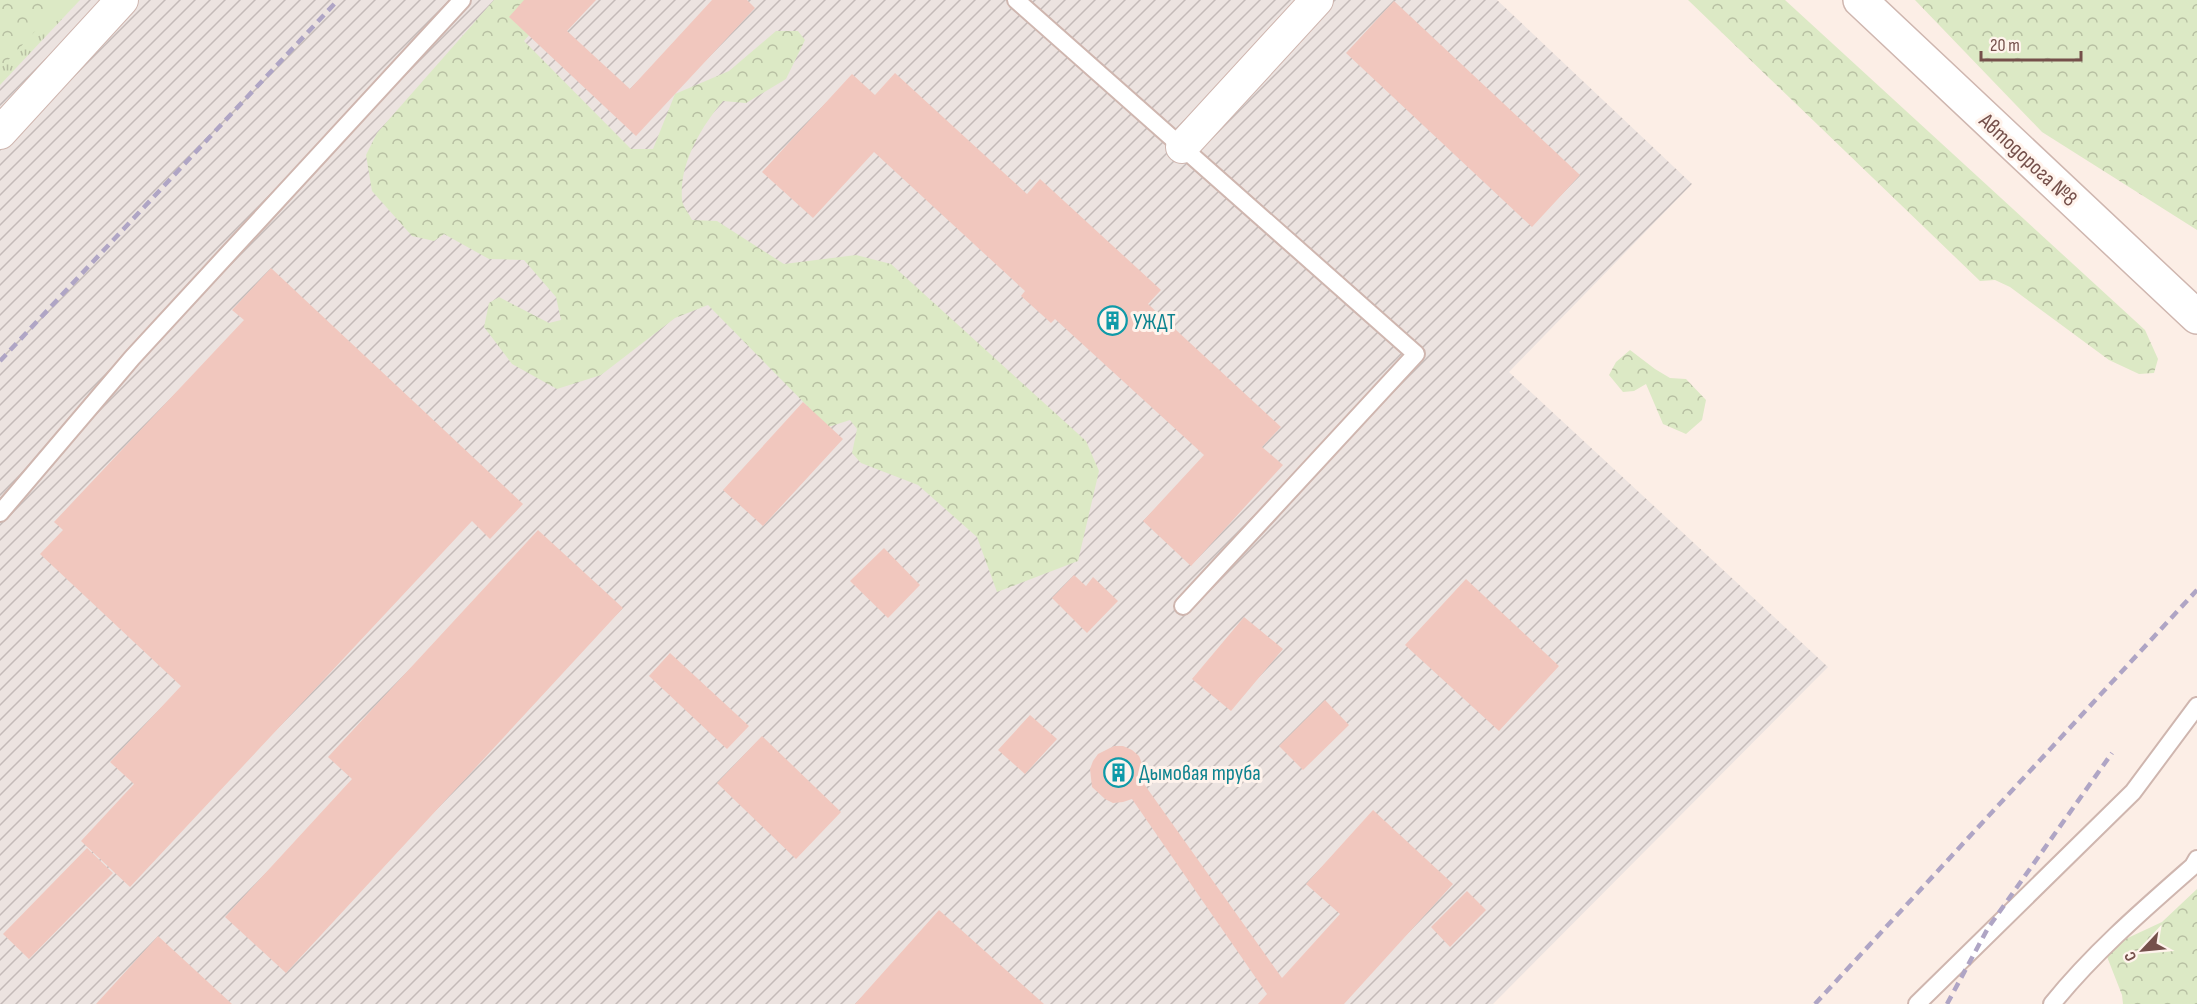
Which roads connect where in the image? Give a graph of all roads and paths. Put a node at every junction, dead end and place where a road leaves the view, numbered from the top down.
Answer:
1 (122, 0) edge
2 (462, 0) edge
3 (1016, 0) edge
4 (1317, 0) edge
5 (1860, 0) edge
6 (0, 133) edge
7 (1182, 147) junction
8 (2197, 317) edge
9 (0, 513) edge
10 (1184, 606) dead end
11 (2197, 706) edge
12 (2197, 859) edge
13 (1917, 1004) edge
14 (2052, 1004) edge

1 - 6 street
2 - 9 lane
3 - 7 lane
4 - 7 street
5 - 8 street, Автодорога №8
7 - 10 lane
11 - 13 lane
12 - 14 lane

